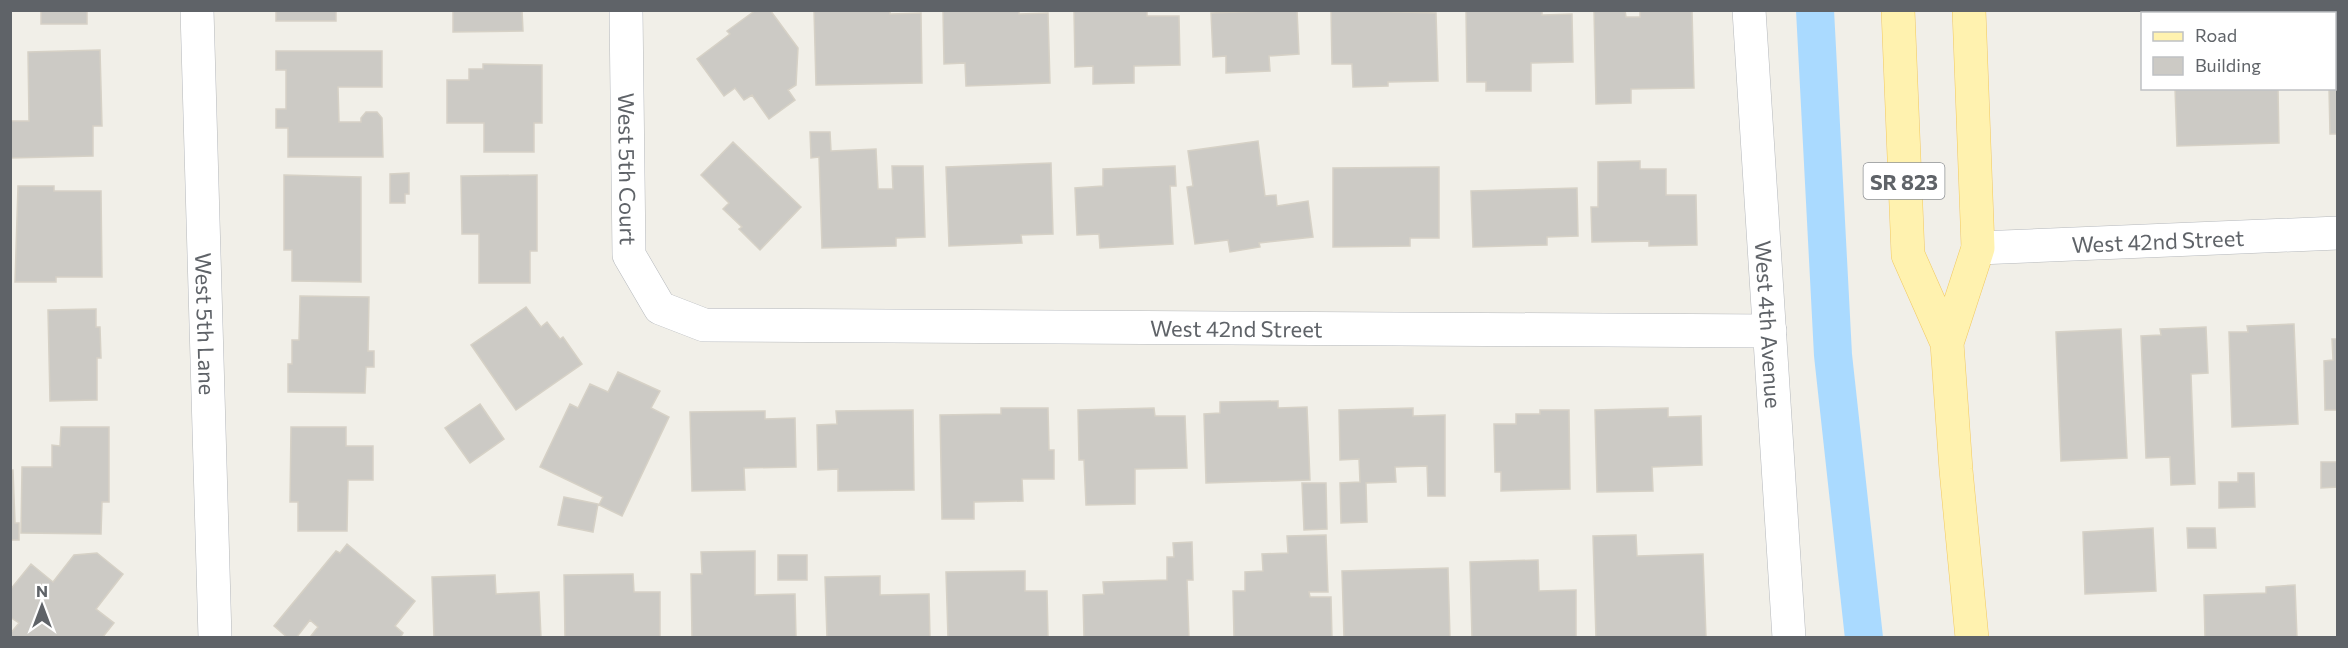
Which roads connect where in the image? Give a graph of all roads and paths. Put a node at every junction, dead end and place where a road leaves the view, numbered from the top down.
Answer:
1 (197, 10) edge
2 (626, 10) edge
3 (1749, 10) edge
4 (1898, 10) edge
5 (1969, 10) edge
6 (2337, 233) edge
7 (1978, 248) junction
8 (704, 325) joint
9 (1770, 331) junction
10 (1947, 343) junction
11 (215, 638) edge
12 (1789, 638) edge
13 (1972, 638) edge

1 - 11 street, West 5th Lane
2 - 8 street, West 5th Court
3 - 9 street, West 4th Avenue
4 - 10 main road, SR 823
5 - 7 main road, SR 823
6 - 7 street, West 42nd Street
7 - 10 main road, SR 823
8 - 9 street, West 42nd Street
9 - 12 street, West 4th Avenue
10 - 13 main road, SR 823

